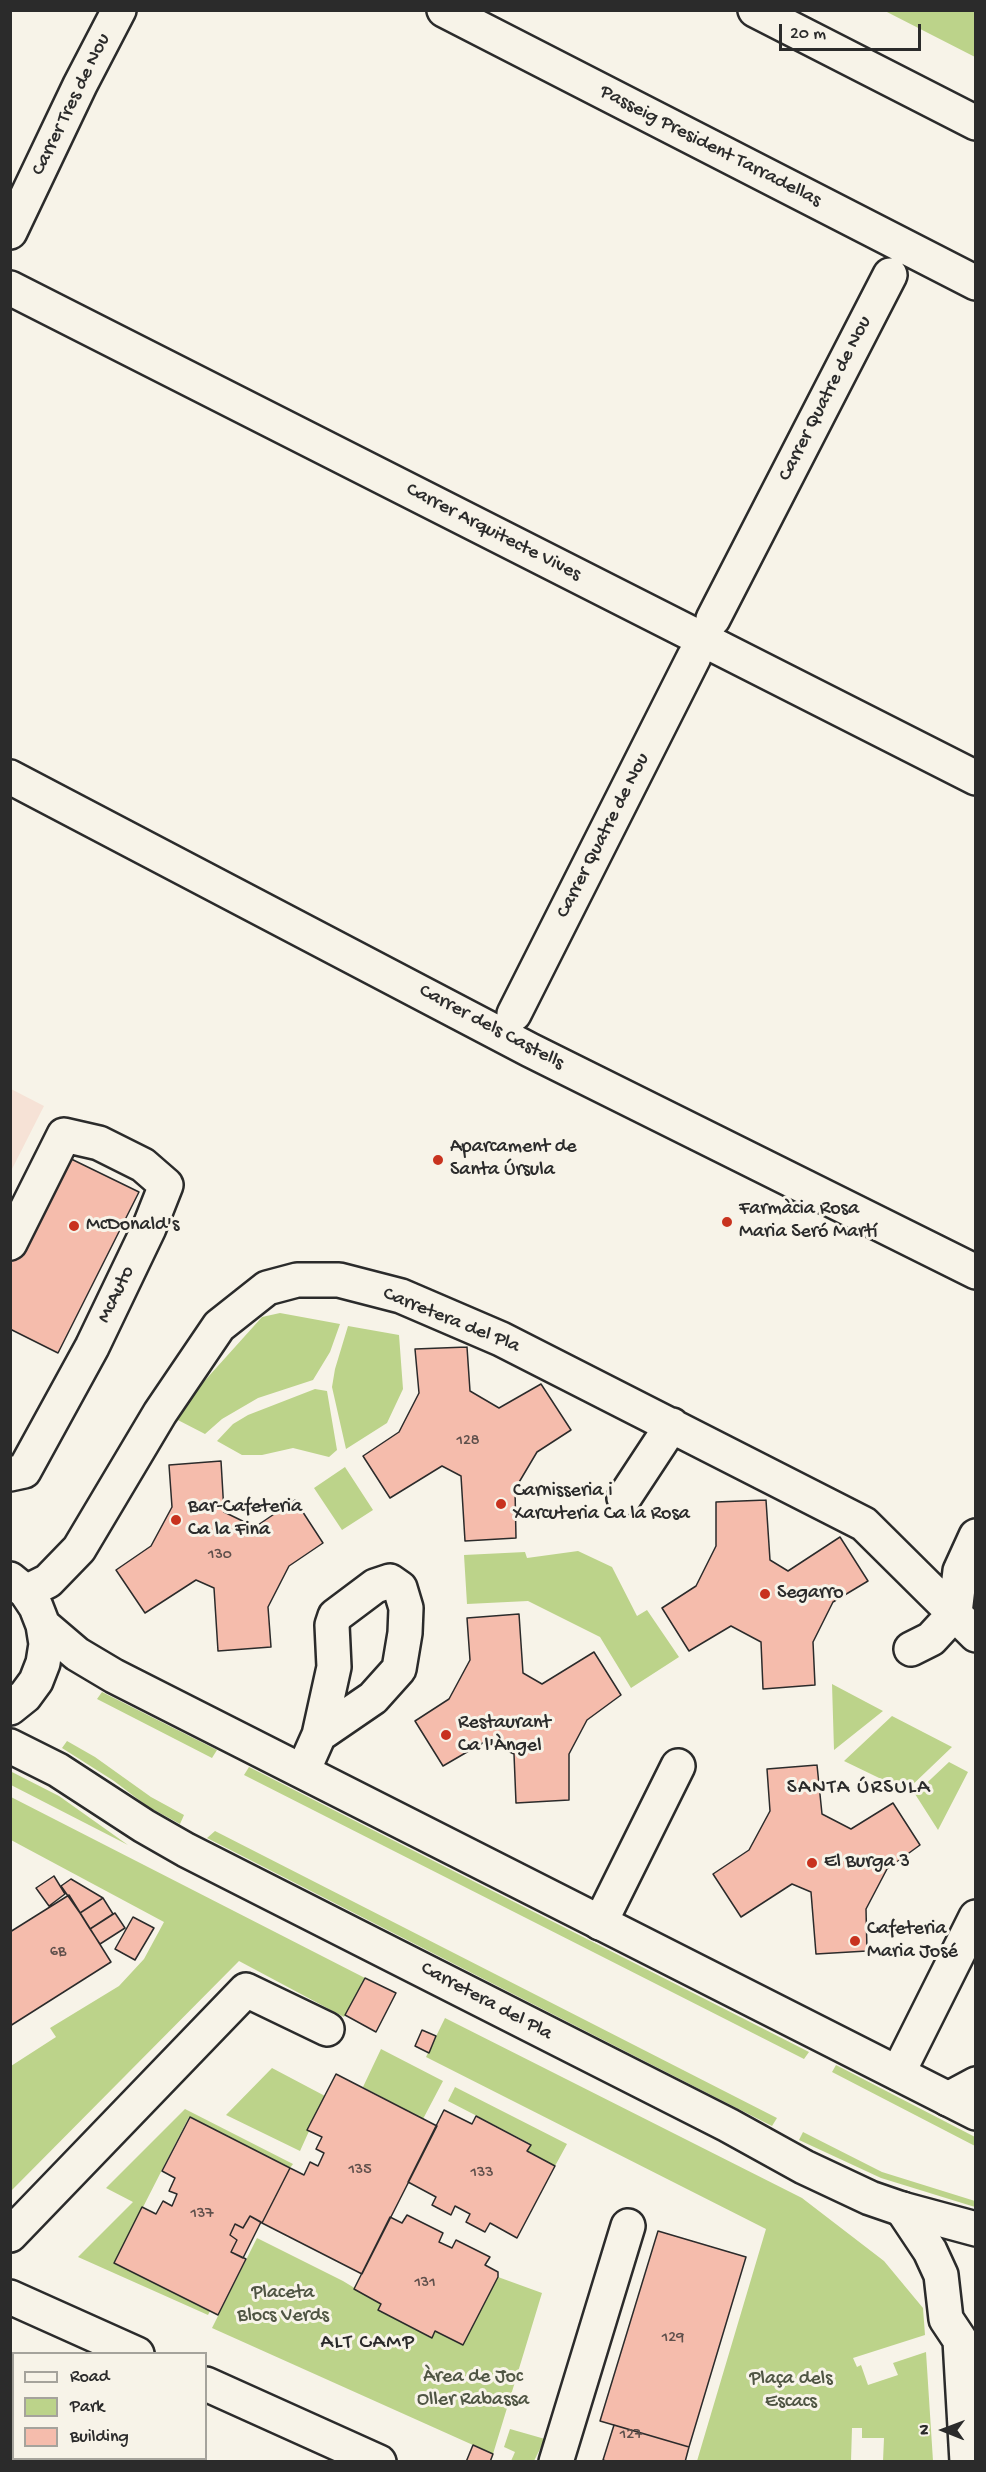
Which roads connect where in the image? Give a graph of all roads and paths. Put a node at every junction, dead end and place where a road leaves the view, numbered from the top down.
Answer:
1 (119, 10) edge
2 (444, 10) edge
3 (755, 10) edge
4 (975, 123) edge
5 (10, 232) edge
6 (890, 275) dead end
7 (975, 283) edge
8 (10, 288) edge
9 (712, 619) dead end
10 (694, 657) dead end
11 (10, 777) edge
12 (975, 778) edge
13 (514, 1014) dead end
14 (10, 1243) edge
15 (975, 1272) edge
16 (672, 1425) junction
17 (10, 1474) edge
18 (624, 1498) dead end
19 (975, 1536) edge
20 (18, 1586) edge
21 (968, 1622) edge
22 (43, 1625) junction
23 (910, 1649) dead end
24 (10, 1708) edge
25 (319, 1735) dead end
26 (10, 1746) edge
27 (678, 1766) dead end
28 (303, 1771) junction
29 (975, 1917) edge
30 (600, 1923) junction
31 (327, 2030) dead end
32 (898, 2073) junction
33 (966, 2099) edge
34 (902, 2209) junction
35 (628, 2226) dead end
36 (975, 2229) edge
37 (10, 2235) edge
38 (10, 2297) edge
39 (968, 2333) edge
40 (133, 2352) edge
41 (207, 2384) edge
42 (379, 2462) edge
43 (556, 2462) edge
44 (967, 2462) edge

1 - 5 street, Carrer Tres de Nou
2 - 7 street, Passeig President Tarradellas
3 - 4 street
6 - 9 street, Carrer Quatre de Nou
8 - 12 street, Carrer Arquitecte Vives
10 - 13 street, Carrer Quatre de Nou
11 - 15 street, Carrer dels Castells
14 - 17 street, McAuto
16 - 18 street
16 - 20 street, Carretera del Pla
16 - 21 street, Carretera del Pla
19 - 21 street
20 - 22 street, Carretera del Pla
21 - 23 street
22 - 24 street, Carretera del Pla
22 - 28 street, Carretera del Pla
25 - 28 street
26 - 34 street, Carretera del Pla
27 - 30 street
28 - 30 street, Carretera del Pla
29 - 32 street
30 - 32 street, Carretera del Pla
31 - 37 street
32 - 33 street, Carretera del Pla
34 - 36 street, Carretera del Pla
34 - 39 street
35 - 43 street
38 - 40 street
39 - 44 street
41 - 42 street

